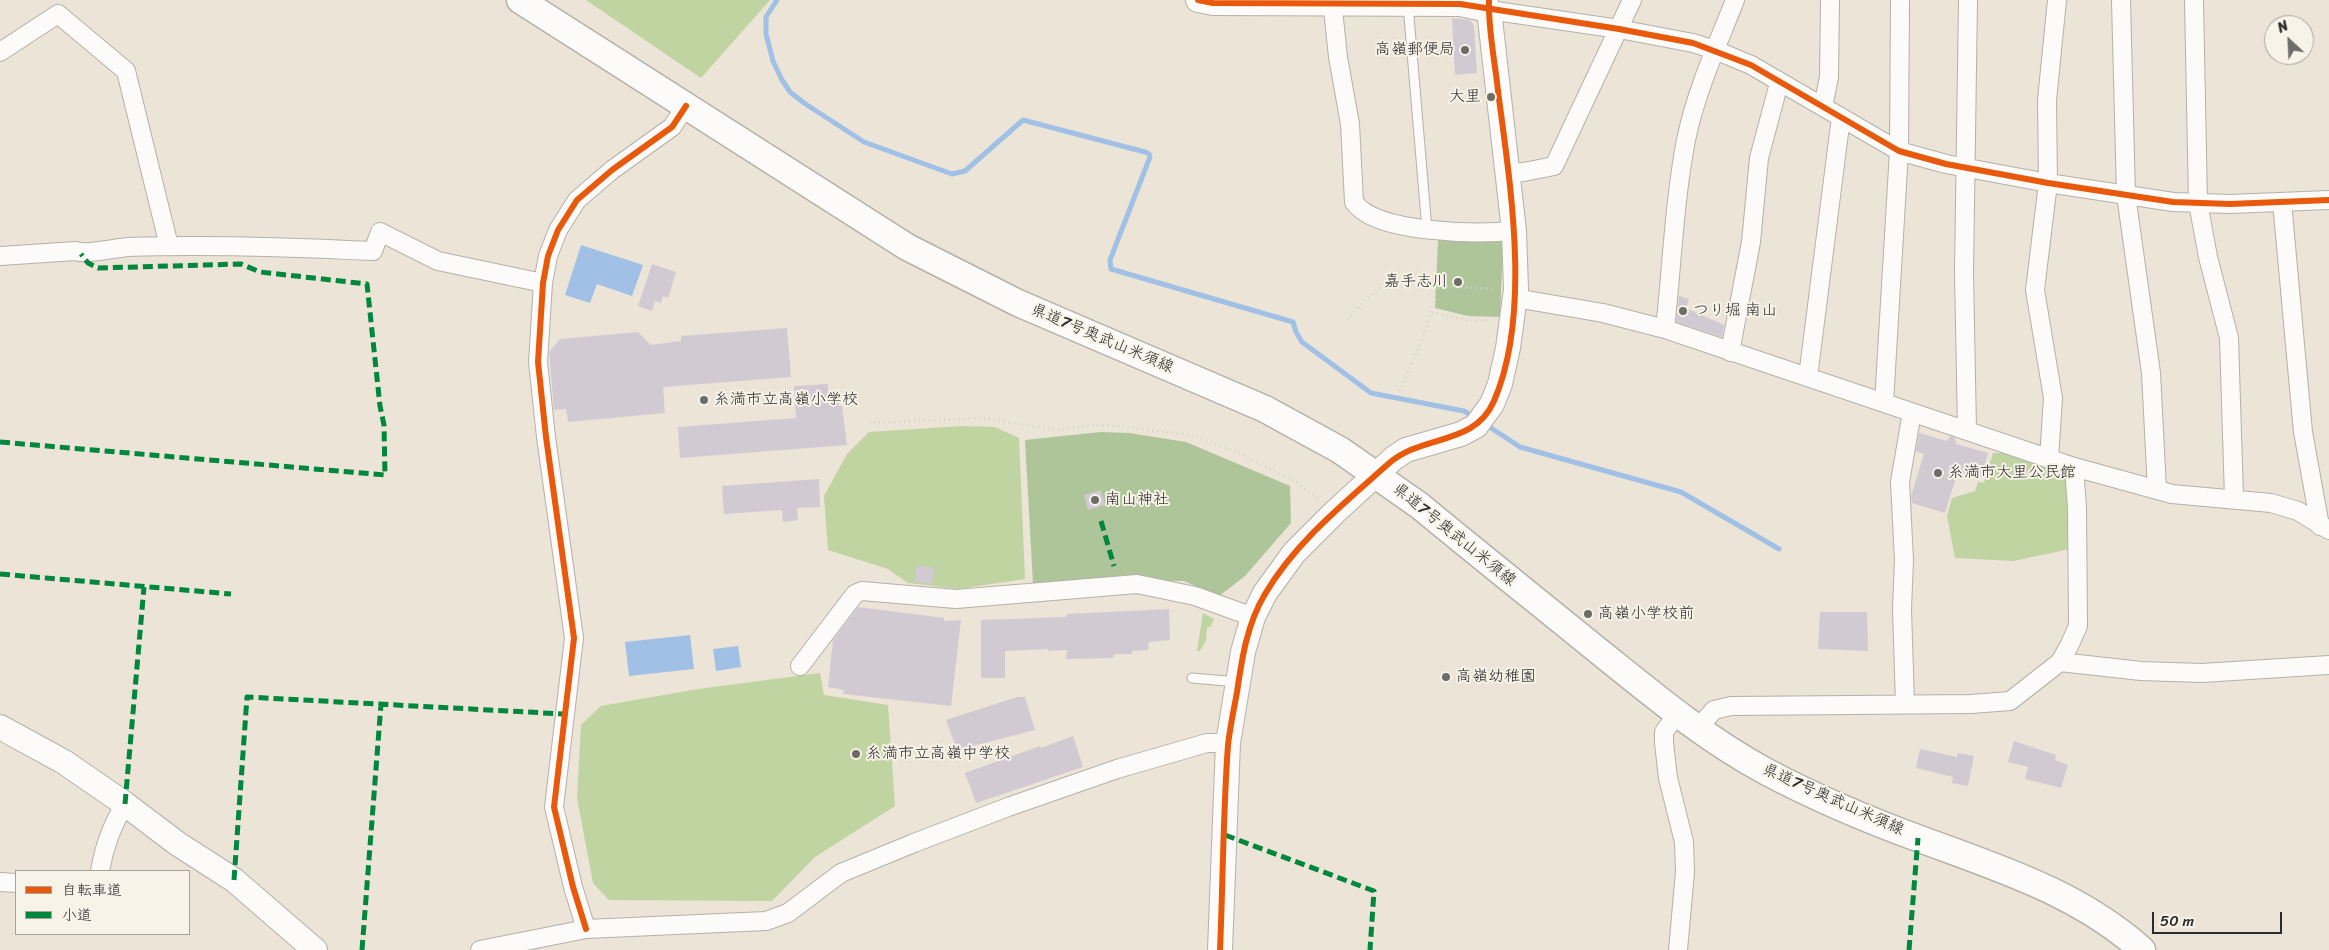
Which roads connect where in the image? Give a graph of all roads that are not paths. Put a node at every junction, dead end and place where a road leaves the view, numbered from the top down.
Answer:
1 (520, 0) edge
2 (1198, 0) edge
3 (1632, 0) edge
4 (1735, 0) edge
5 (1830, 0) edge
6 (1900, 0) edge
7 (1968, 0) edge
8 (2057, 0) edge
9 (2121, 0) edge
10 (2194, 0) edge
11 (1332, 2) edge
12 (1408, 5) junction
13 (1489, 5) edge
14 (1619, 29) junction
15 (1715, 50) junction
16 (0, 52) edge
17 (1779, 83) junction
18 (686, 106) junction
19 (1823, 107) junction
20 (1841, 117) junction
21 (1899, 151) junction
22 (1965, 168) junction
23 (1508, 173) junction
24 (2048, 183) junction
25 (2126, 195) junction
26 (2329, 200) edge
27 (2282, 202) junction
28 (2198, 203) junction
29 (1427, 230) junction
30 (1514, 231) junction
31 (169, 246) junction
32 (0, 256) edge
33 (544, 283) junction
34 (1514, 302) junction
35 (1665, 329) junction
36 (1730, 352) junction
37 (1808, 378) junction
38 (1884, 403) junction
39 (1912, 412) junction
40 (1967, 430) junction
41 (2049, 459) junction
42 (2074, 467) junction
43 (1376, 474) junction
44 (2157, 490) junction
45 (2234, 498) junction
46 (2325, 528) edge
47 (1253, 617) junction
48 (2060, 662) junction
49 (2329, 665) edge
50 (800, 666) dead end
51 (1192, 678) dead end
52 (1238, 682) junction
53 (1905, 704) junction
54 (1677, 714) junction
55 (0, 727) edge
56 (1698, 728) junction
57 (1228, 743) junction
58 (125, 804) junction
59 (100, 870) edge
60 (0, 882) edge
61 (15, 883) edge
62 (586, 929) junction
63 (315, 950) edge
64 (480, 950) edge
65 (1220, 950) edge
66 (1678, 950) edge
67 (2142, 950) edge

1 - 18 main road, 県道7号奥武山米須線
2 - 11 street
3 - 14 street
4 - 15 street
5 - 19 street
6 - 21 street
7 - 22 street
8 - 24 street
9 - 25 street
10 - 28 street
11 - 12 street
11 - 29 street
12 - 13 street
12 - 29 lane
13 - 14 street
13 - 23 street
14 - 15 street
14 - 23 street
15 - 17 street
15 - 35 street
16 - 31 street
17 - 19 street
17 - 36 street
18 - 33 street
18 - 43 main road, 県道7号奥武山米須線
19 - 20 street
20 - 21 street
20 - 37 street
21 - 22 street
21 - 38 street
22 - 24 street
22 - 40 street
23 - 30 street
24 - 25 street
24 - 41 street
25 - 28 street
25 - 44 street
26 - 27 street
27 - 28 street
27 - 46 street
28 - 45 street
29 - 30 street
30 - 34 street
31 - 32 street
31 - 33 street
33 - 62 street
34 - 35 street
34 - 43 street
35 - 36 street
36 - 37 street
37 - 38 street
38 - 39 street
39 - 40 street
39 - 53 street
40 - 41 street
41 - 42 street
42 - 44 street
42 - 48 street
43 - 47 street
43 - 54 main road, 県道7号奥武山米須線
44 - 45 street
45 - 46 street
47 - 50 street
47 - 52 street
48 - 49 street
48 - 53 street
51 - 52 lane
52 - 57 street
53 - 56 street
54 - 56 main road, 県道7号奥武山米須線
54 - 66 street
55 - 58 street
56 - 67 main road, 県道7号奥武山米須線
57 - 62 street
57 - 65 street
58 - 59 street
58 - 63 street
60 - 61 street
62 - 64 street

